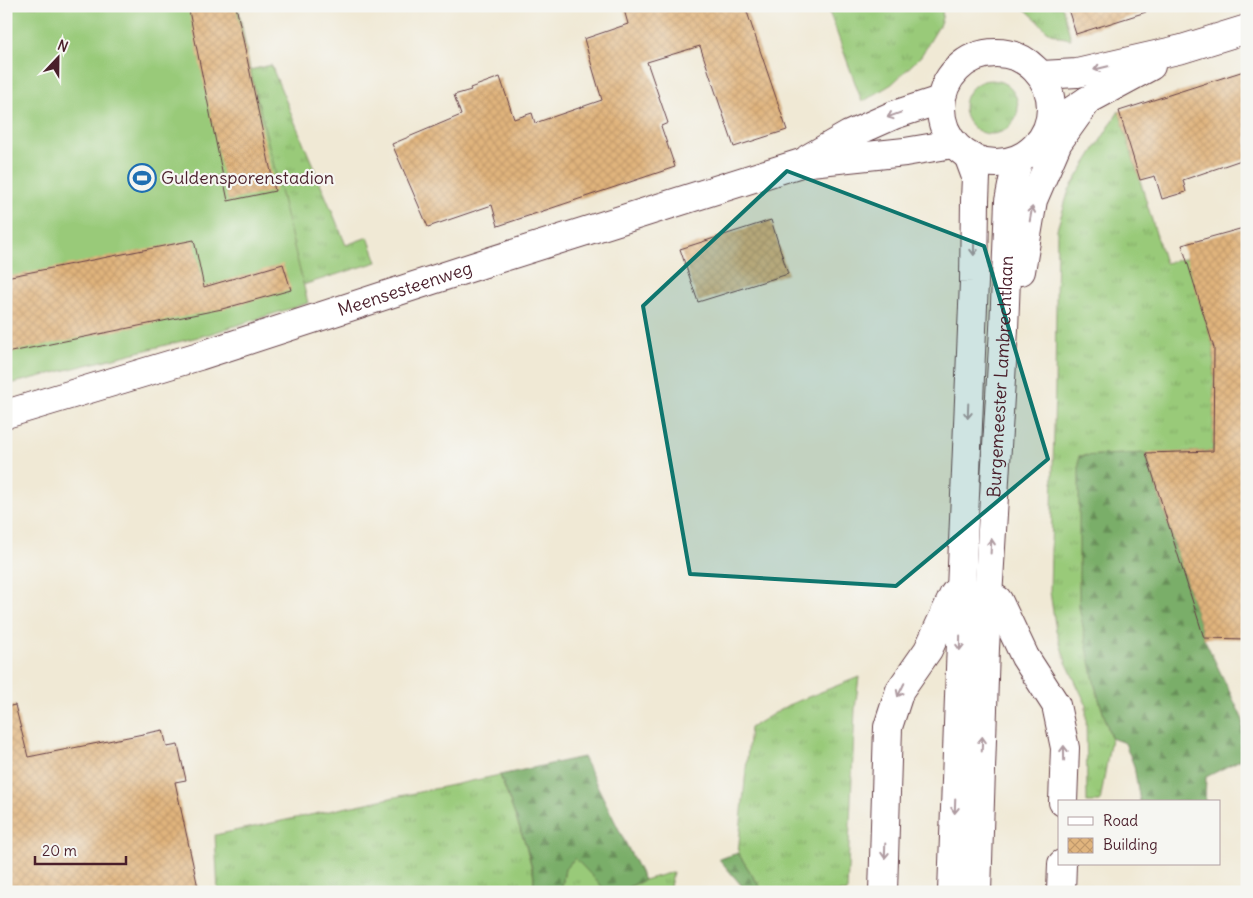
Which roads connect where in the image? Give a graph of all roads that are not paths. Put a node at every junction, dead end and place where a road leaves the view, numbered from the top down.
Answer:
1 (1247, 29) edge
2 (1182, 49) junction
3 (1042, 75) junction
4 (940, 100) junction
5 (1088, 100) junction
6 (1049, 126) junction
7 (961, 151) junction
8 (1020, 159) junction
9 (801, 163) junction
10 (1004, 329) junction
11 (6, 414) edge
12 (961, 590) junction
13 (988, 595) junction
14 (1063, 800) edge
15 (1062, 866) edge
16 (965, 886) edge
17 (883, 892) edge
18 (1061, 892) edge

1 - 2 main road
2 -> 3 main road
2 - 5 main road
3 - 4 main road
3 - 6 main road
4 - 7 main road
4 -> 9 main road, Meensesteenweg
5 - 6 main road
10 -> 5 main road
6 - 8 main road
7 - 8 main road
7 - 9 main road, Meensesteenweg
7 -> 12 main road, Burgemeester Lambrechtlaan
8 - 10 main road, Burgemeester Lambrechtlaan
9 - 11 main road, Meensesteenweg
13 -> 10 main road, Burgemeester Lambrechtlaan
12 -> 16 main road, Burgemeester Lambrechtlaan
12 -> 17 main road
14 -> 13 main road
16 -> 13 main road, Burgemeester Lambrechtlaan
15 - 18 main road

